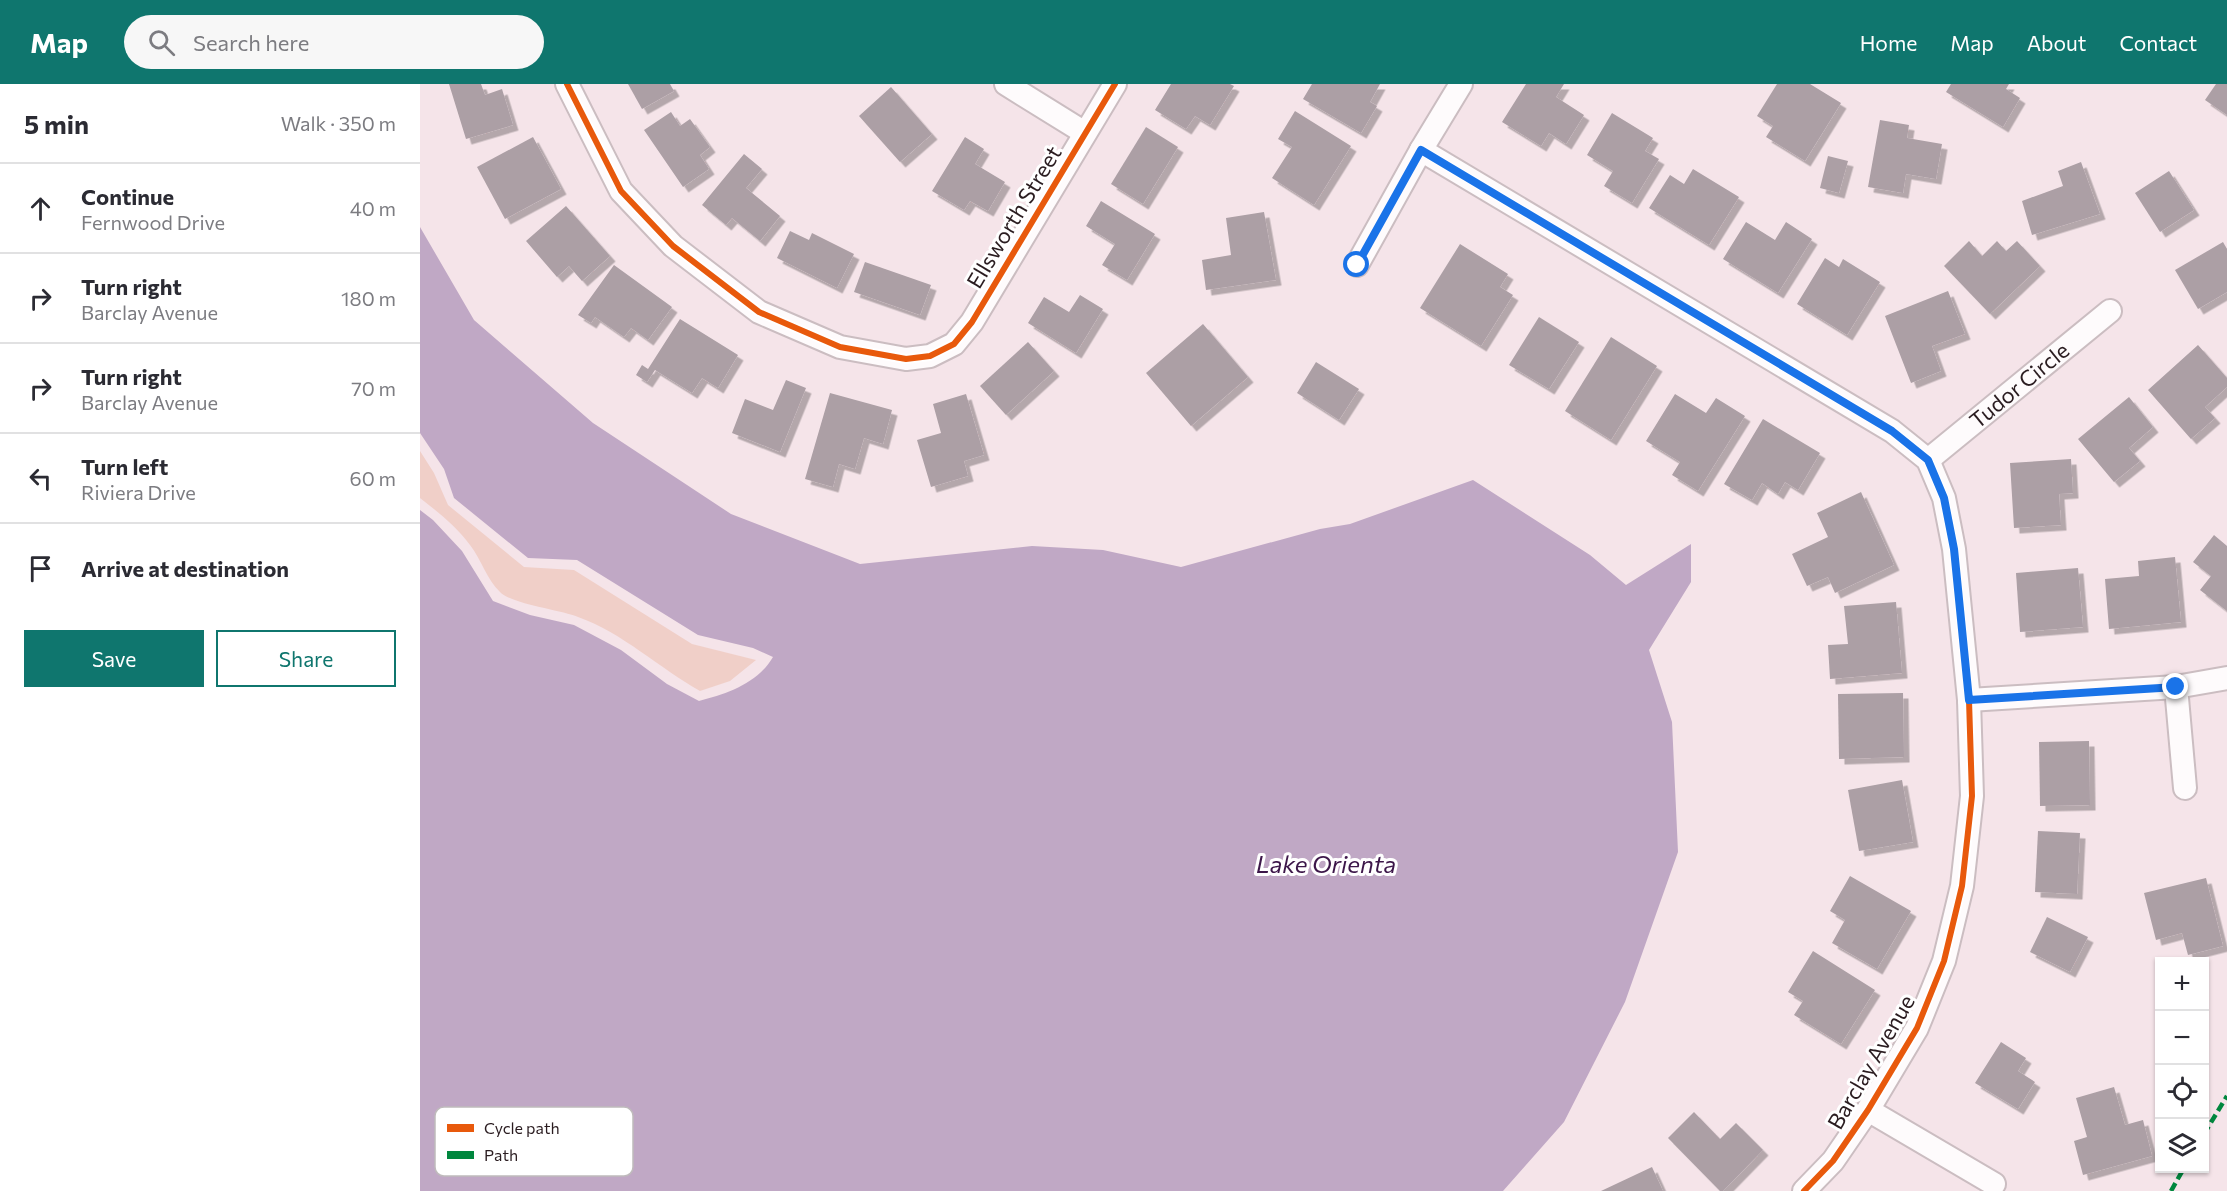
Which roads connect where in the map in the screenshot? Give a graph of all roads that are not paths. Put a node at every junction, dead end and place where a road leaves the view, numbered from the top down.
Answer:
1 (567, 84) edge
2 (1006, 84) edge
3 (1114, 84) edge
4 (1461, 84) edge
5 (1085, 133) junction
6 (1421, 150) junction
7 (1357, 265) dead end
8 (2110, 311) dead end
9 (1928, 460) junction
10 (2227, 678) edge
11 (2176, 687) junction
12 (1969, 700) junction
13 (2186, 788) dead end
14 (1868, 1110) junction
15 (1994, 1184) dead end
16 (1804, 1191) edge

1 - 5 street, Ellsworth Street
2 - 5 street
3 - 5 street, Ellsworth Street
4 - 6 street
6 - 7 street
6 - 9 street, Barclay Avenue
8 - 9 street, Tudor Circle
9 - 12 street, Barclay Avenue
10 - 11 street
11 - 12 street
11 - 13 street
12 - 14 street, Barclay Avenue
14 - 15 street
14 - 16 street, Barclay Avenue

